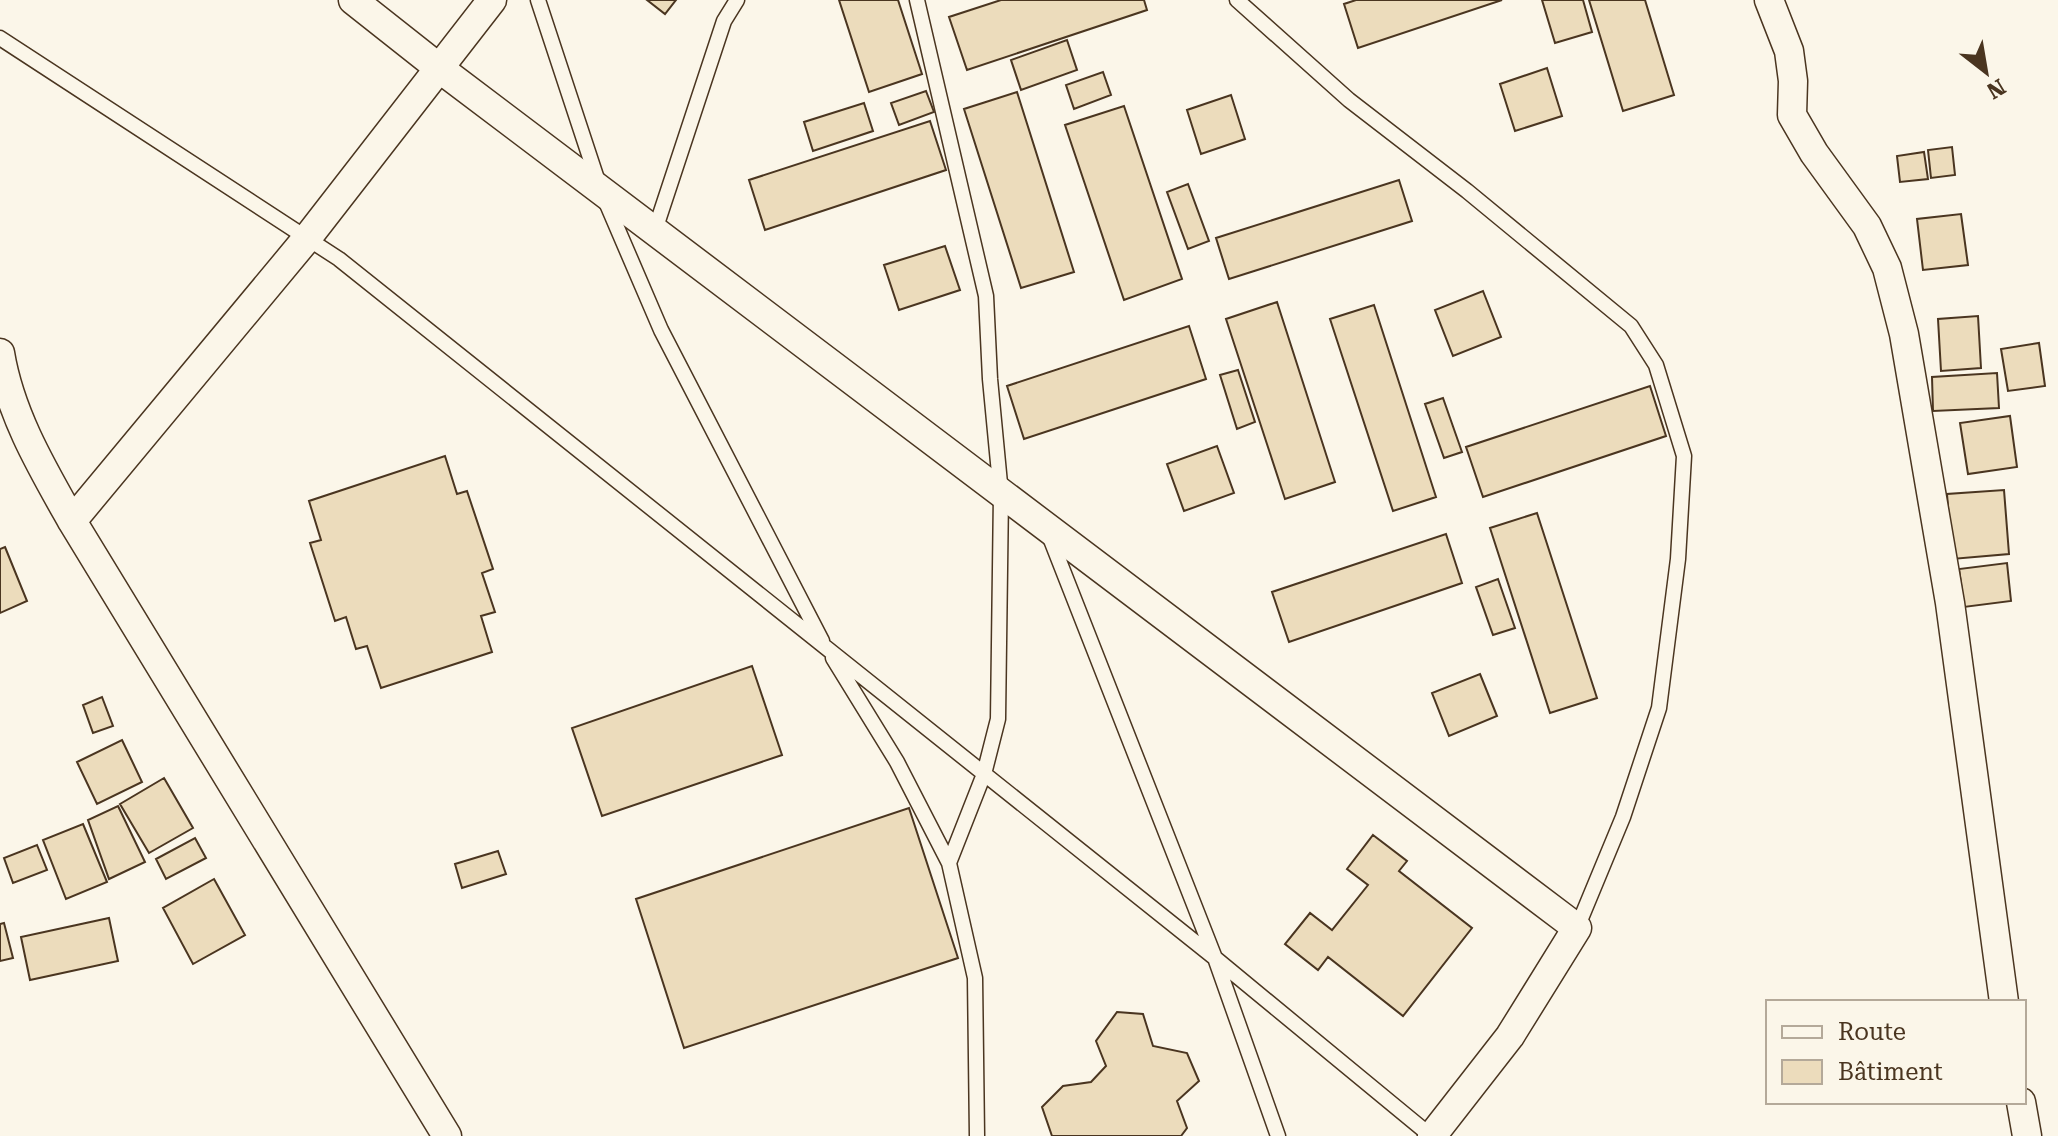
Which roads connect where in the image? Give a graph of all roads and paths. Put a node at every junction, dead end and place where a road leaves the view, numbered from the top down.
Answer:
1 (353, 0) edge
2 (492, 0) edge
3 (538, 0) edge
4 (737, 0) edge
5 (917, 0) edge
6 (1237, 0) edge
7 (1769, 0) edge
8 (0, 38) edge
9 (439, 68) junction
10 (600, 188) junction
11 (655, 230) junction
12 (308, 237) junction
13 (0, 353) edge
14 (1001, 494) junction
15 (72, 521) junction
16 (1046, 528) junction
17 (826, 647) junction
18 (984, 774) junction
19 (949, 863) junction
20 (1577, 928) junction
21 (1215, 958) junction
22 (2004, 1000) edge
23 (2021, 1104) edge
24 (447, 1136) edge
25 (977, 1136) edge
26 (1278, 1136) edge
27 (1431, 1136) edge
28 (2027, 1136) edge

1 - 9 street
2 - 9 street
3 - 10 lane
4 - 11 lane
5 - 14 lane
6 - 20 lane
7 - 22 street
8 - 12 lane
9 - 10 street
9 - 12 street
10 - 11 street
10 - 17 lane
11 - 14 street
12 - 15 street
12 - 17 lane
13 - 15 street
14 - 16 street
14 - 18 lane
15 - 24 street
16 - 20 street
16 - 21 lane
17 - 18 lane
17 - 19 lane
18 - 19 lane
18 - 21 lane
19 - 25 lane
20 - 27 street
21 - 26 lane
21 - 27 lane
23 - 28 street

